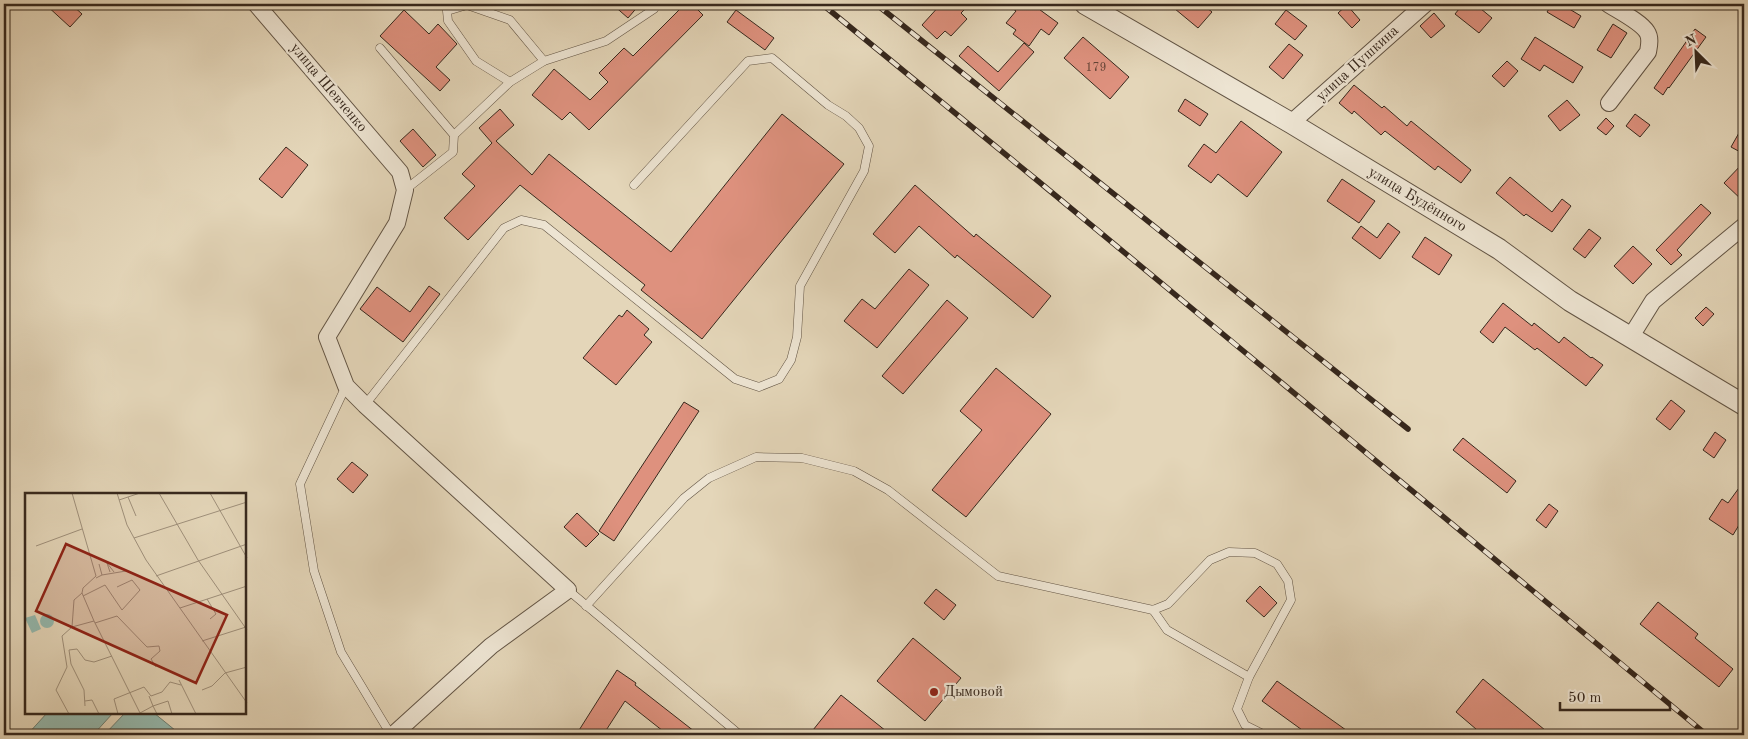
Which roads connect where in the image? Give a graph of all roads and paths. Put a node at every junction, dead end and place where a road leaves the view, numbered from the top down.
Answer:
1 (256, 4) edge
2 (1085, 4) edge
3 (1426, 4) edge
4 (1608, 4) edge
5 (654, 9) dead end
6 (380, 48) dead end
7 (544, 61) junction
8 (510, 82) junction
9 (1609, 103) dead end
10 (1291, 123) junction
11 (454, 136) junction
12 (634, 185) dead end
13 (405, 190) junction
14 (1744, 226) edge
15 (1630, 338) junction
16 (346, 386) junction
17 (365, 405) junction
18 (1744, 405) edge
19 (568, 590) junction
20 (586, 606) junction
21 (1153, 610) junction
22 (1249, 678) junction
23 (392, 735) edge
24 (740, 735) edge
25 (1265, 735) edge

1 - 13 street, улица Шевченко
2 - 10 street, улица Будённого
3 - 10 street, улица Пушкина
4 - 9 street
5 - 7 lane
6 - 11 lane
7 - 8 lane
7 - 8 lane
8 - 11 lane
10 - 15 street, улица Будённого
11 - 13 lane
12 - 17 lane
13 - 16 street
14 - 15 street
15 - 18 street, улица Будённого
16 - 17 street
16 - 23 lane
17 - 19 street
19 - 20 lane
19 - 23 street
20 - 21 lane
20 - 24 lane
21 - 22 lane
21 - 22 lane
22 - 25 lane

